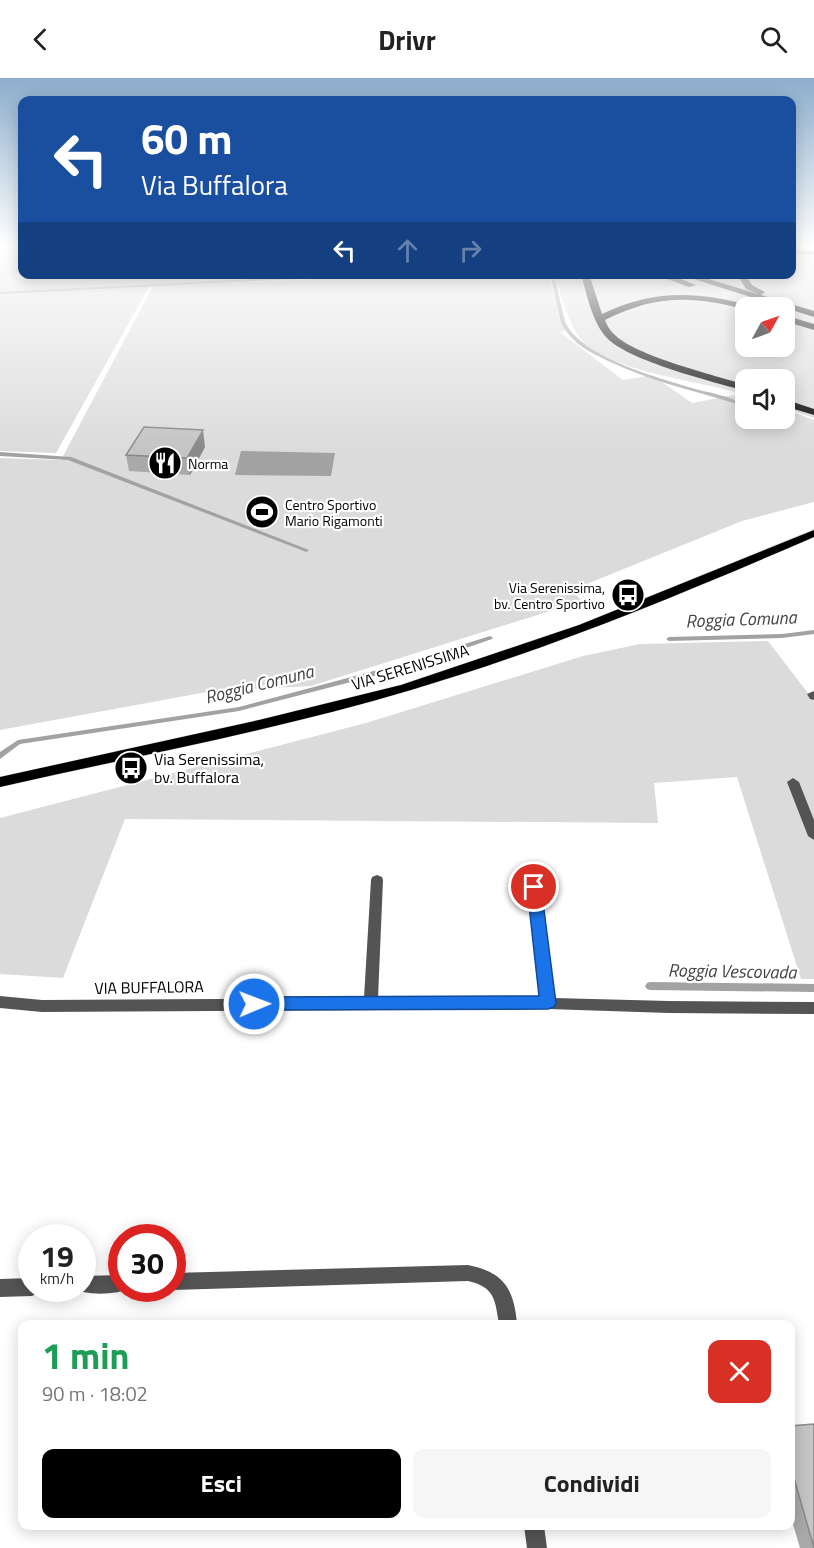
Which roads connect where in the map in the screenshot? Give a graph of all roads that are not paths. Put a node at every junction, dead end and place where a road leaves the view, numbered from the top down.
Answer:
1 (598, 313) edge
2 (611, 313) edge
3 (795, 315) edge
4 (601, 318) junction
5 (795, 321) edge
6 (814, 321) edge
7 (814, 327) edge
8 (735, 384) edge
9 (795, 406) edge
10 (814, 412) edge
11 (814, 533) edge
12 (0, 782) edge
13 (793, 782) dead end
14 (814, 836) edge
15 (377, 880) dead end
16 (534, 887) dead end
17 (0, 1002) edge
18 (371, 1003) junction
19 (548, 1003) junction
20 (814, 1008) edge
21 (186, 1282) edge
22 (18, 1287) edge
23 (0, 1288) edge
24 (507, 1320) edge
25 (535, 1530) edge
26 (537, 1548) edge

1 - 4 highway
2 - 4 highway
3 - 6 highway
4 - 8 highway
5 - 7 highway
9 - 10 highway
11 - 12 main road, VIA SERENISSIMA
13 - 14 street
15 - 18 street
16 - 19 street
17 - 18 street, VIA BUFFALORA
18 - 19 street, VIA BUFFALORA
19 - 20 street, VIA BUFFALORA
21 - 24 street
22 - 23 street
25 - 26 street

